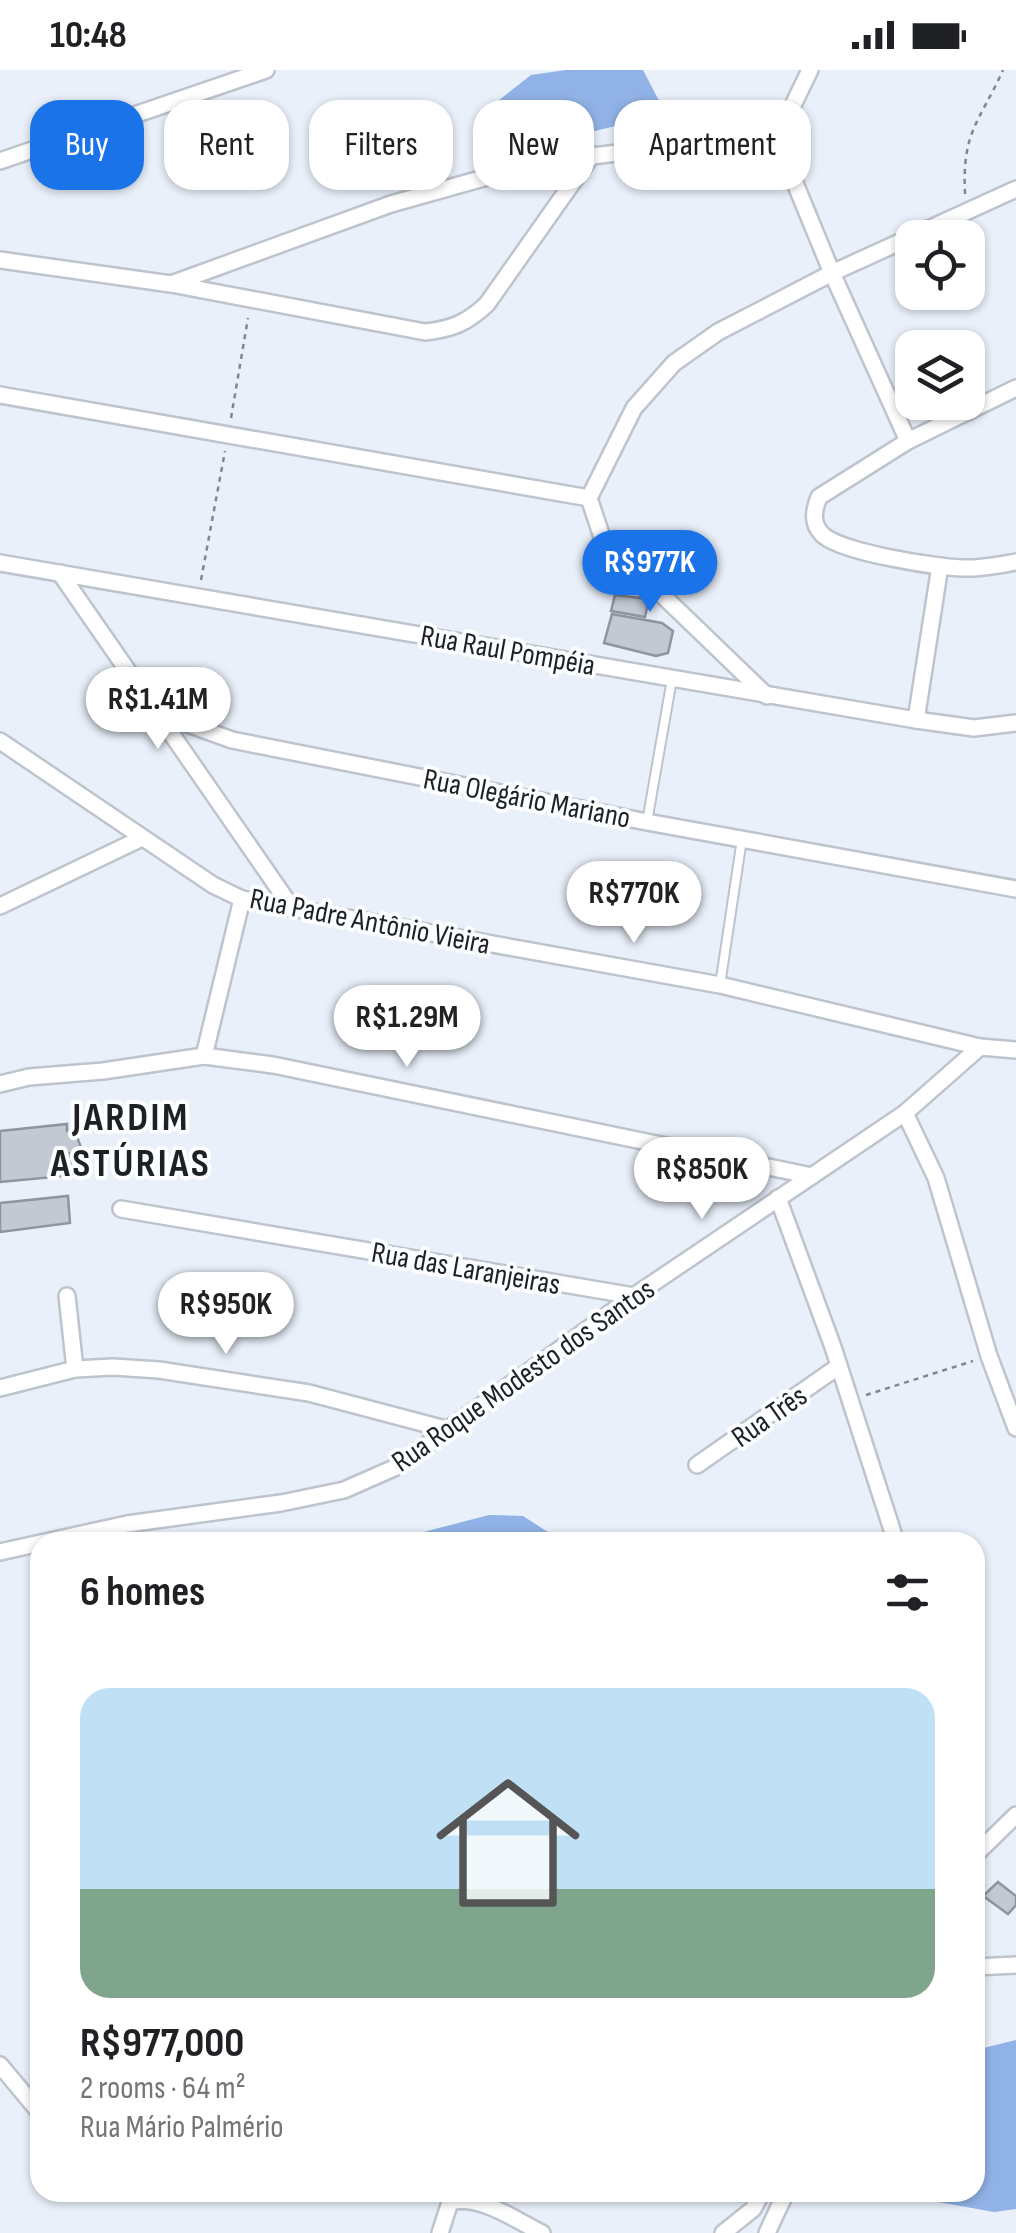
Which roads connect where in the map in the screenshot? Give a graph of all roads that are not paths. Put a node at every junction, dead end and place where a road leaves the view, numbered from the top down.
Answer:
1 (266, 70) edge
2 (810, 70) edge
3 (795, 100) edge
4 (0, 161) edge
5 (473, 181) edge
6 (1016, 189) edge
7 (567, 190) edge
8 (798, 190) edge
9 (0, 260) edge
10 (832, 273) junction
11 (172, 284) junction
12 (1016, 388) edge
13 (0, 394) edge
14 (908, 442) junction
15 (589, 498) junction
16 (1016, 562) edge
17 (0, 563) edge
18 (940, 566) junction
19 (60, 572) junction
20 (672, 679) junction
21 (768, 697) junction
22 (160, 714) junction
23 (916, 720) junction
24 (1016, 723) edge
25 (0, 742) edge
26 (647, 822) junction
27 (142, 838) junction
28 (742, 839) junction
29 (1016, 889) edge
30 (242, 899) junction
31 (0, 906) edge
32 (292, 908) junction
33 (720, 985) junction
34 (980, 1047) junction
35 (1016, 1050) edge
36 (204, 1056) junction
37 (0, 1084) edge
38 (905, 1112) junction
39 (812, 1176) junction
40 (778, 1198) junction
41 (121, 1210) dead end
42 (67, 1296) dead end
43 (634, 1296) junction
44 (840, 1366) junction
45 (75, 1370) junction
46 (0, 1388) edge
47 (1016, 1428) edge
48 (448, 1430) junction
49 (697, 1465) dead end
50 (91, 1532) edge
51 (893, 1532) edge
52 (30, 1545) edge
53 (0, 1552) edge
54 (1016, 1815) edge
55 (985, 1845) edge
56 (1016, 1965) edge
57 (985, 1967) edge
58 (0, 2065) edge
59 (30, 2101) edge
60 (450, 2202) edge
61 (475, 2202) edge
62 (757, 2202) edge
63 (782, 2202) edge
64 (440, 2233) edge
65 (542, 2233) edge
66 (723, 2233) edge
67 (768, 2233) edge

1 - 4 street
2 - 3 street
5 - 11 street
6 - 10 street
7 - 11 street
8 - 10 street
9 - 11 street
10 - 14 street
10 - 15 street
12 - 14 street
13 - 15 street
14 - 18 street
15 - 21 street
16 - 18 street
17 - 19 street, Rua Raul Pompéia
18 - 23 street
19 - 20 street, Rua Raul Pompéia
19 - 22 street
20 - 21 street, Rua Raul Pompéia
20 - 26 lane
21 - 23 street, Rua Raul Pompéia
22 - 26 street, Rua Olegário Mariano
22 - 32 street
23 - 24 street, Rua Raul Pompéia
25 - 27 street, Rua Padre Antônio Vieira
26 - 28 street, Rua Olegário Mariano
27 - 30 street, Rua Padre Antônio Vieira
27 - 31 street
28 - 29 street, Rua Olegário Mariano
28 - 33 lane
30 - 32 street, Rua Padre Antônio Vieira
30 - 36 street
32 - 33 street, Rua Padre Antônio Vieira
33 - 34 street, Rua Padre Antônio Vieira
34 - 35 street, Rua Padre Antônio Vieira
34 - 38 street, Rua Roque Modesto dos Santos
36 - 37 street
36 - 39 street
38 - 39 street, Rua Roque Modesto dos Santos
38 - 47 street
39 - 40 street, Rua Roque Modesto dos Santos
40 - 43 street, Rua Roque Modesto dos Santos
40 - 44 street
41 - 43 street, Rua das Laranjeiras
42 - 45 street
43 - 48 street, Rua Roque Modesto dos Santos
44 - 49 street, Rua Três
44 - 51 street
45 - 46 street
45 - 48 street
48 - 50 street, Rua Roque Modesto dos Santos
52 - 53 street, Rua Roque Modesto dos Santos
54 - 55 street
56 - 57 street
58 - 59 street
60 - 64 street
61 - 65 street
62 - 66 street
63 - 67 street

